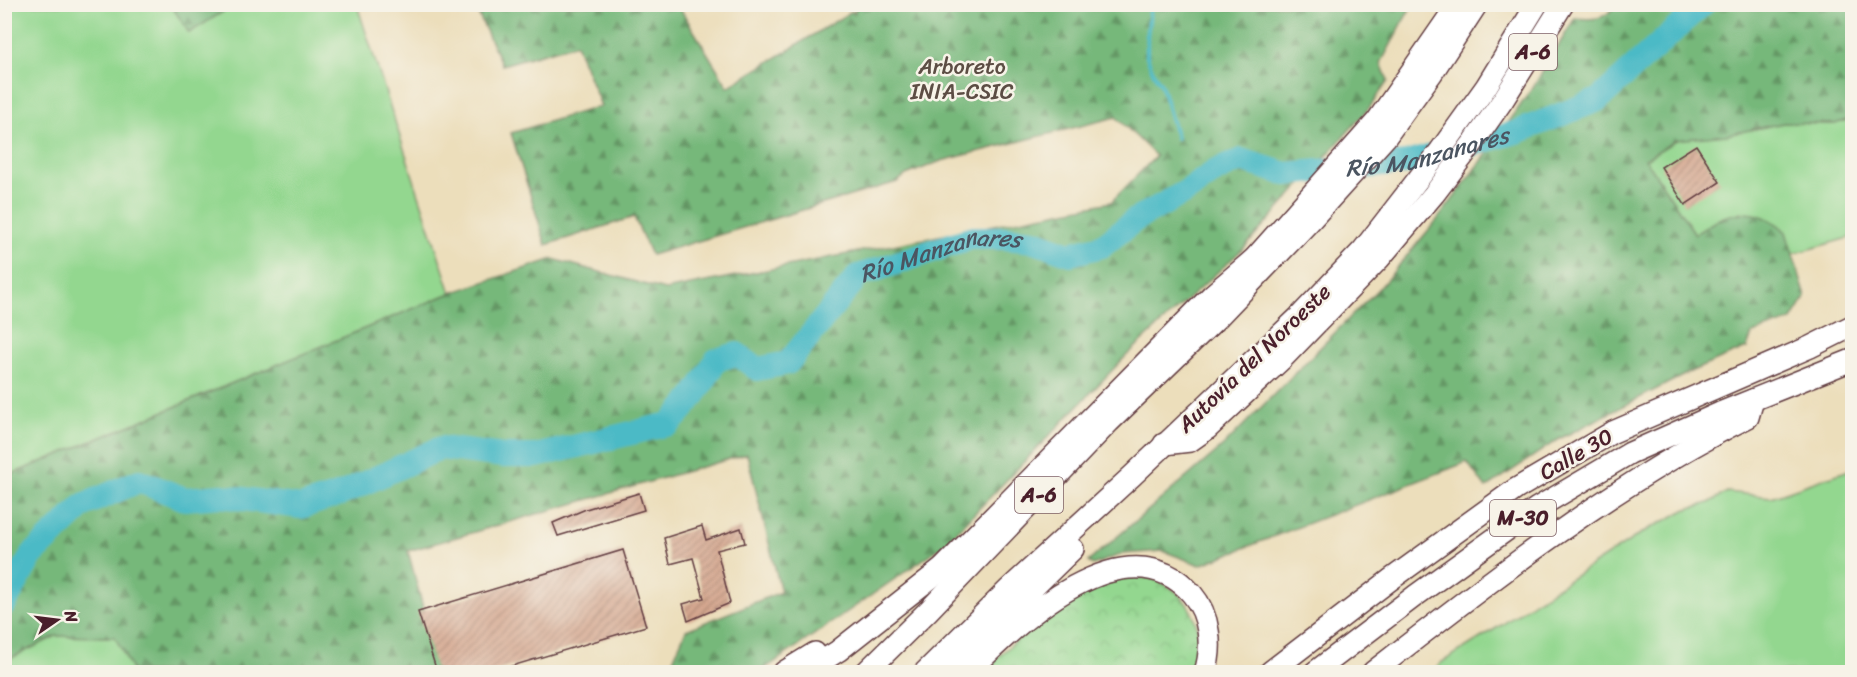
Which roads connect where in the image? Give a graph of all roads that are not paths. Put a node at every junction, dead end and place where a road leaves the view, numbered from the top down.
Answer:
1 (1458, 4) edge
2 (1477, 4) edge
3 (1537, 4) edge
4 (1563, 4) edge
5 (1438, 50) junction
6 (1259, 265) junction
7 (1306, 323) junction
8 (1852, 326) edge
9 (1852, 360) edge
10 (1753, 400) junction
11 (1132, 476) junction
12 (983, 526) junction
13 (784, 672) edge
14 (805, 672) edge
15 (866, 672) edge
16 (925, 672) edge
17 (951, 672) edge
18 (969, 672) edge
19 (1205, 672) edge
20 (1270, 672) edge
21 (1315, 672) edge
22 (1373, 672) edge

1 - 5 highway, A-6
2 - 5 highway, A-6
3 - 7 highway, Autovía del Noroeste / A-6
4 - 7 highway, A-6
5 - 6 highway, A-6
6 - 12 highway
6 - 15 highway, A-6
7 - 11 highway, Autovía del Noroeste / A-6
8 - 20 highway, Calle 30 / M-30
9 - 10 highway, Calle 30 / M-30
10 - 21 highway, Calle 30 / M-30
10 - 22 highway
11 - 16 highway, Autovía del Noroeste / A-6
11 - 17 highway
12 - 13 highway
12 - 14 highway
18 - 19 highway

